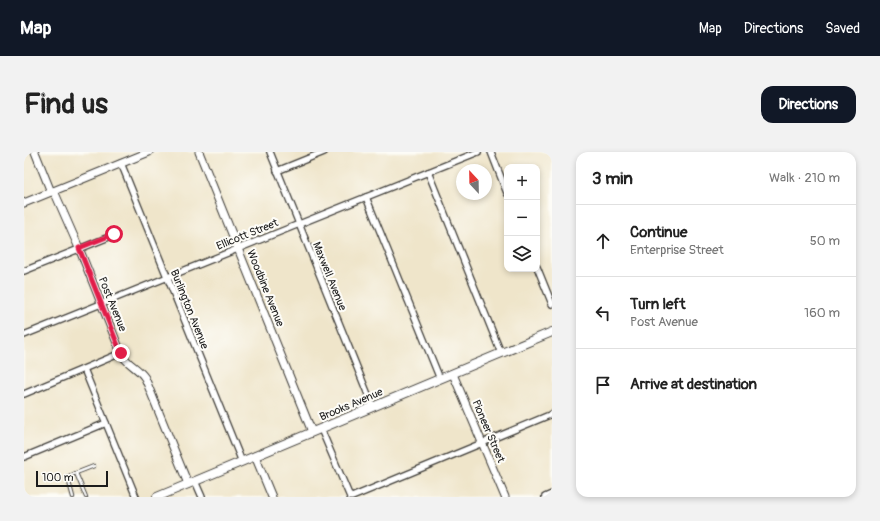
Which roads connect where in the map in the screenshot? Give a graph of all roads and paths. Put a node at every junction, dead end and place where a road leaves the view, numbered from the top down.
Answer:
1 (35, 152) edge
2 (149, 152) edge
3 (199, 152) edge
4 (270, 152) edge
5 (324, 152) edge
6 (478, 152) edge
7 (491, 152) edge
8 (121, 163) junction
9 (277, 171) junction
10 (428, 172) junction
11 (504, 185) edge
12 (53, 191) junction
13 (366, 197) junction
14 (24, 203) edge
15 (299, 224) junction
16 (114, 234) dead end
17 (79, 248) junction
18 (238, 249) junction
19 (24, 271) edge
20 (539, 272) edge
21 (167, 278) junction
22 (101, 304) junction
23 (552, 304) edge
24 (552, 332) edge
25 (24, 335) edge
26 (121, 353) junction
27 (501, 353) junction
28 (84, 369) junction
29 (453, 374) junction
30 (440, 379) junction
31 (24, 394) edge
32 (373, 407) junction
33 (552, 414) edge
34 (106, 423) junction
35 (321, 429) junction
36 (312, 432) junction
37 (483, 443) junction
38 (255, 456) junction
39 (24, 457) edge
40 (242, 462) junction
41 (94, 466) dead end
42 (76, 473) junction
43 (191, 483) junction
44 (552, 494) edge
45 (73, 497) edge
46 (86, 497) edge
47 (136, 497) edge
48 (158, 497) edge
49 (202, 497) edge
50 (272, 497) edge
51 (351, 497) edge
52 (505, 497) edge
53 (545, 497) edge

1 - 12 street, Post Avenue
2 - 8 street
3 - 18 street, Woodbine Avenue
4 - 9 street, Maxwell Avenue
5 - 9 street
6 - 10 street, Ellicott Street
7 - 11 street
8 - 12 street
8 - 21 street, Burlington Avenue
9 - 15 street, Maxwell Avenue
10 - 13 street, Ellicott Street
10 - 27 street
12 - 14 street
12 - 17 street, Post Avenue
13 - 15 street, Ellicott Street
13 - 30 street
15 - 18 street, Ellicott Street
15 - 32 street, Maxwell Avenue
16 - 17 street
17 - 19 street
17 - 22 street, Post Avenue
18 - 21 street, Ellicott Street
18 - 36 street, Woodbine Avenue
20 - 23 street
21 - 22 street, Ellicott Street
21 - 40 street, Burlington Avenue
22 - 25 street, Ellicott Street
22 - 26 street, Post Avenue
24 - 27 main road, Brooks Avenue
26 - 28 street
26 - 43 street, Post Avenue
27 - 29 main road, Brooks Avenue
28 - 31 street
28 - 34 street
29 - 30 main road, Brooks Avenue
29 - 37 street, Pioneer Street
30 - 32 main road, Brooks Avenue
32 - 35 main road, Brooks Avenue
33 - 37 street
34 - 39 street
34 - 47 street
35 - 36 main road, Brooks Avenue
35 - 51 street
36 - 38 main road, Brooks Avenue
37 - 51 street
37 - 52 street, Pioneer Street
38 - 40 main road, Brooks Avenue
38 - 50 street
40 - 43 main road, Brooks Avenue
41 - 42 lane
42 - 45 lane
42 - 46 lane
43 - 48 main road, Brooks Avenue
43 - 49 street, Post Avenue
44 - 53 street

